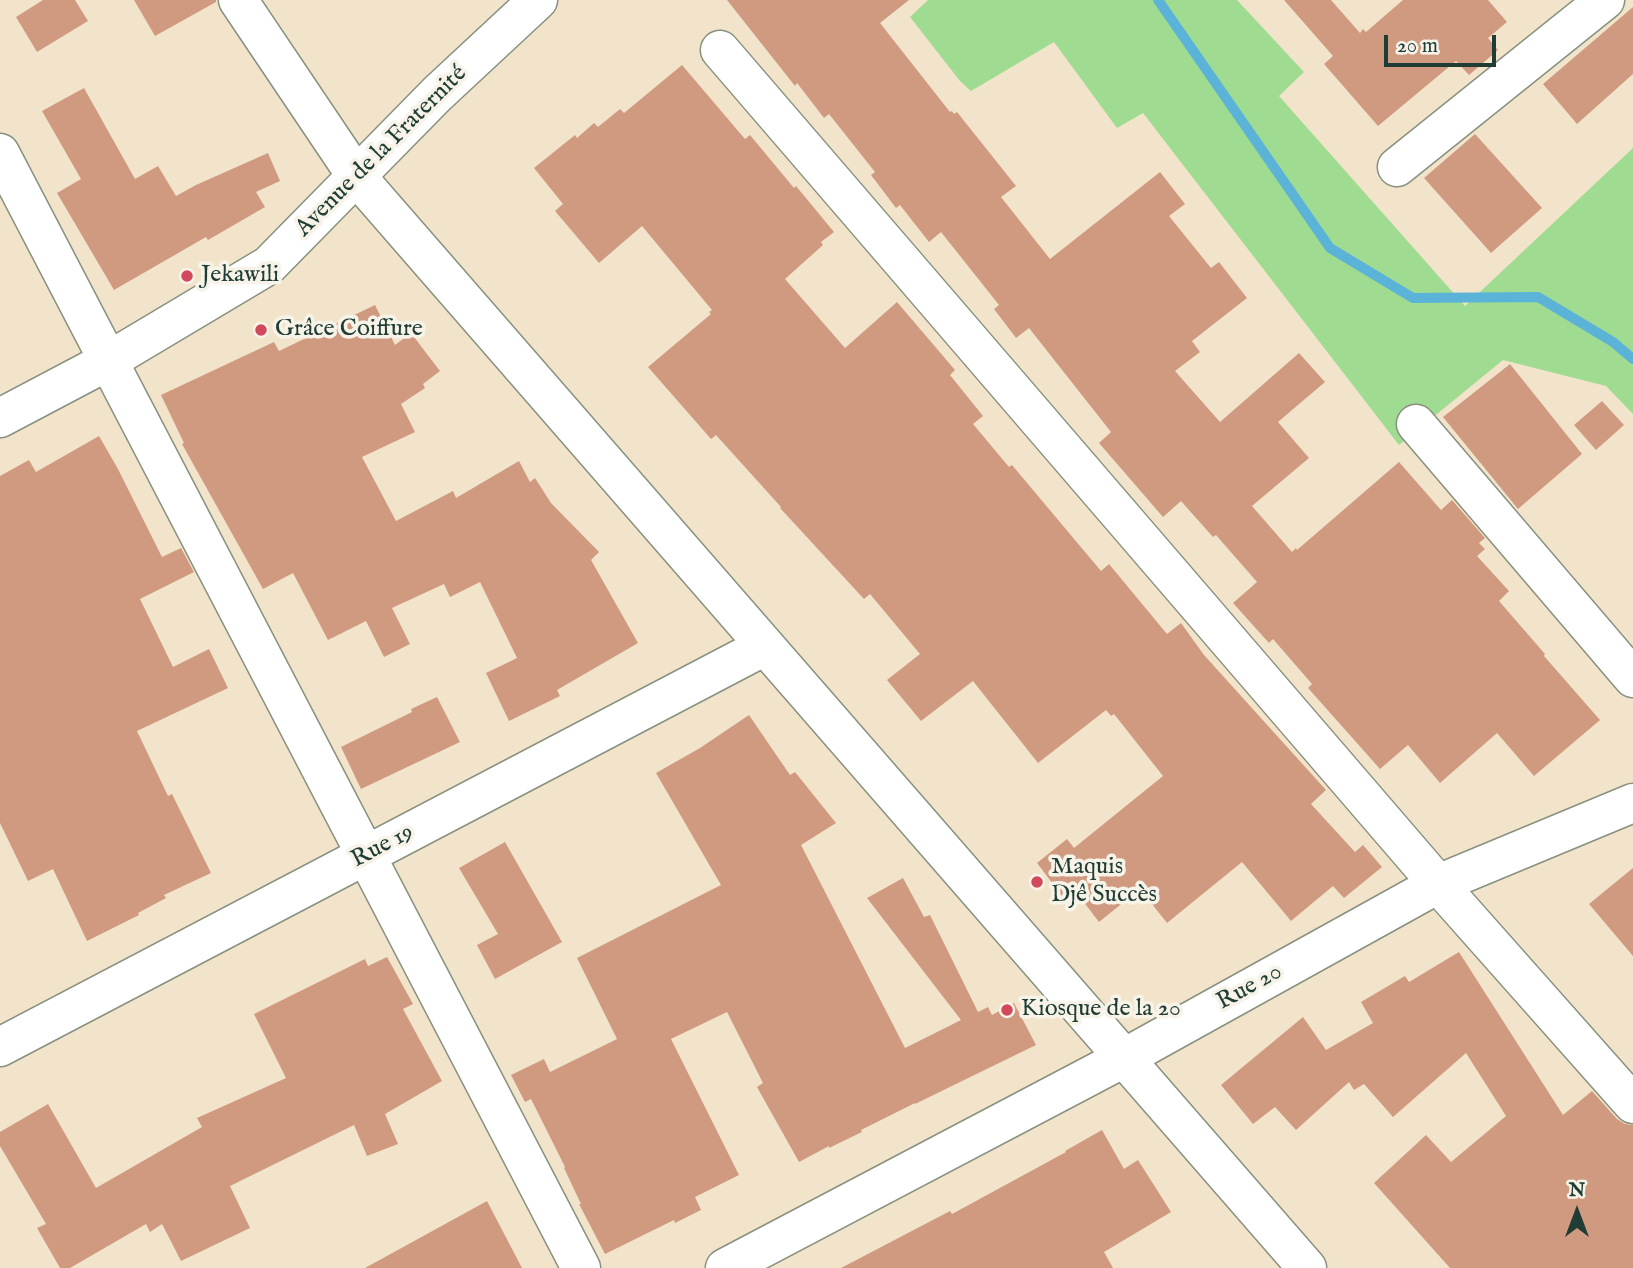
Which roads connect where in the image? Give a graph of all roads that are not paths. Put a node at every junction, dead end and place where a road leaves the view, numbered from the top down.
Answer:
1 (238, 0) edge
2 (538, 0) edge
3 (1605, 0) edge
4 (720, 50) dead end
5 (0, 153) edge
6 (1396, 167) dead end
7 (357, 177) junction
8 (108, 361) junction
9 (0, 418) edge
10 (1416, 424) dead end
11 (765, 646) junction
12 (1633, 678) edge
13 (1633, 803) edge
14 (366, 856) junction
15 (1438, 884) junction
16 (0, 1047) edge
17 (1124, 1058) junction
18 (1633, 1104) edge
19 (581, 1268) edge
20 (725, 1268) edge
21 (1307, 1268) edge

1 - 7 street
2 - 7 street, Avenue de la Fraternité
3 - 6 street
4 - 15 street
5 - 8 street
7 - 8 street, Avenue de la Fraternité
7 - 11 street
8 - 9 street, Avenue de la Fraternité
8 - 14 street
10 - 12 street
11 - 14 street, Rue 19
11 - 17 street
13 - 15 street, Rue 20
14 - 16 street, Rue 19
14 - 19 street
15 - 17 street, Rue 20
15 - 18 street
17 - 20 street, Rue 20
17 - 21 street

